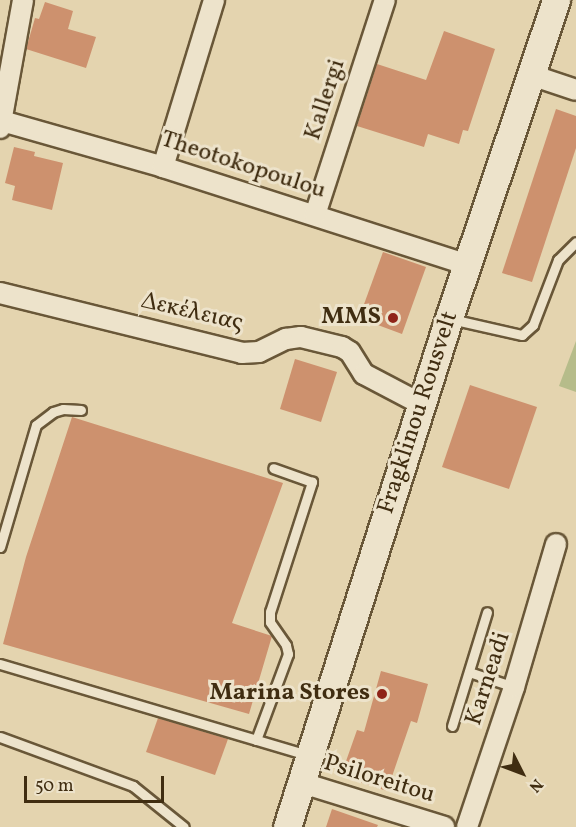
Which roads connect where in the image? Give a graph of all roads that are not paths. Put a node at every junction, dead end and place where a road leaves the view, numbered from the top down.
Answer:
1 (23, 0) edge
2 (214, 0) edge
3 (385, 0) edge
4 (556, 0) edge
5 (531, 75) junction
6 (576, 90) edge
7 (1, 125) edge
8 (163, 167) junction
9 (315, 215) junction
10 (576, 242) edge
11 (466, 264) junction
12 (0, 294) edge
13 (449, 318) junction
14 (423, 405) junction
15 (81, 410) dead end
16 (273, 468) dead end
17 (556, 544) dead end
18 (0, 546) edge
19 (487, 612) dead end
20 (0, 664) edge
21 (469, 672) junction
22 (514, 687) junction
23 (452, 726) dead end
24 (0, 737) edge
25 (256, 740) junction
26 (308, 755) junction
27 (299, 782) junction
28 (184, 827) edge
29 (286, 827) edge
30 (444, 827) edge
31 (467, 827) edge

1 - 7 street
2 - 8 street
3 - 9 street, Kallergi
4 - 5 main road, Fragklinou Rousvelt
5 - 6 street
5 - 11 main road, Fragklinou Rousvelt
7 - 8 street, Theotokopoulou
8 - 9 street, Theotokopoulou
9 - 11 street, Theotokopoulou
10 - 13 lane
11 - 13 main road, Fragklinou Rousvelt
12 - 14 street, Δεκέλειας
13 - 14 main road, Fragklinou Rousvelt
14 - 26 main road, Fragklinou Rousvelt
15 - 18 lane
16 - 25 lane
17 - 22 street, Karneadi
19 - 21 lane
20 - 25 lane
21 - 22 lane
21 - 23 lane
22 - 31 street, Karneadi
24 - 28 lane
25 - 26 lane
26 - 27 main road, Fragklinou Rousvelt
27 - 29 main road, Fragklinou Rousvelt
27 - 30 street, Psiloreitou

